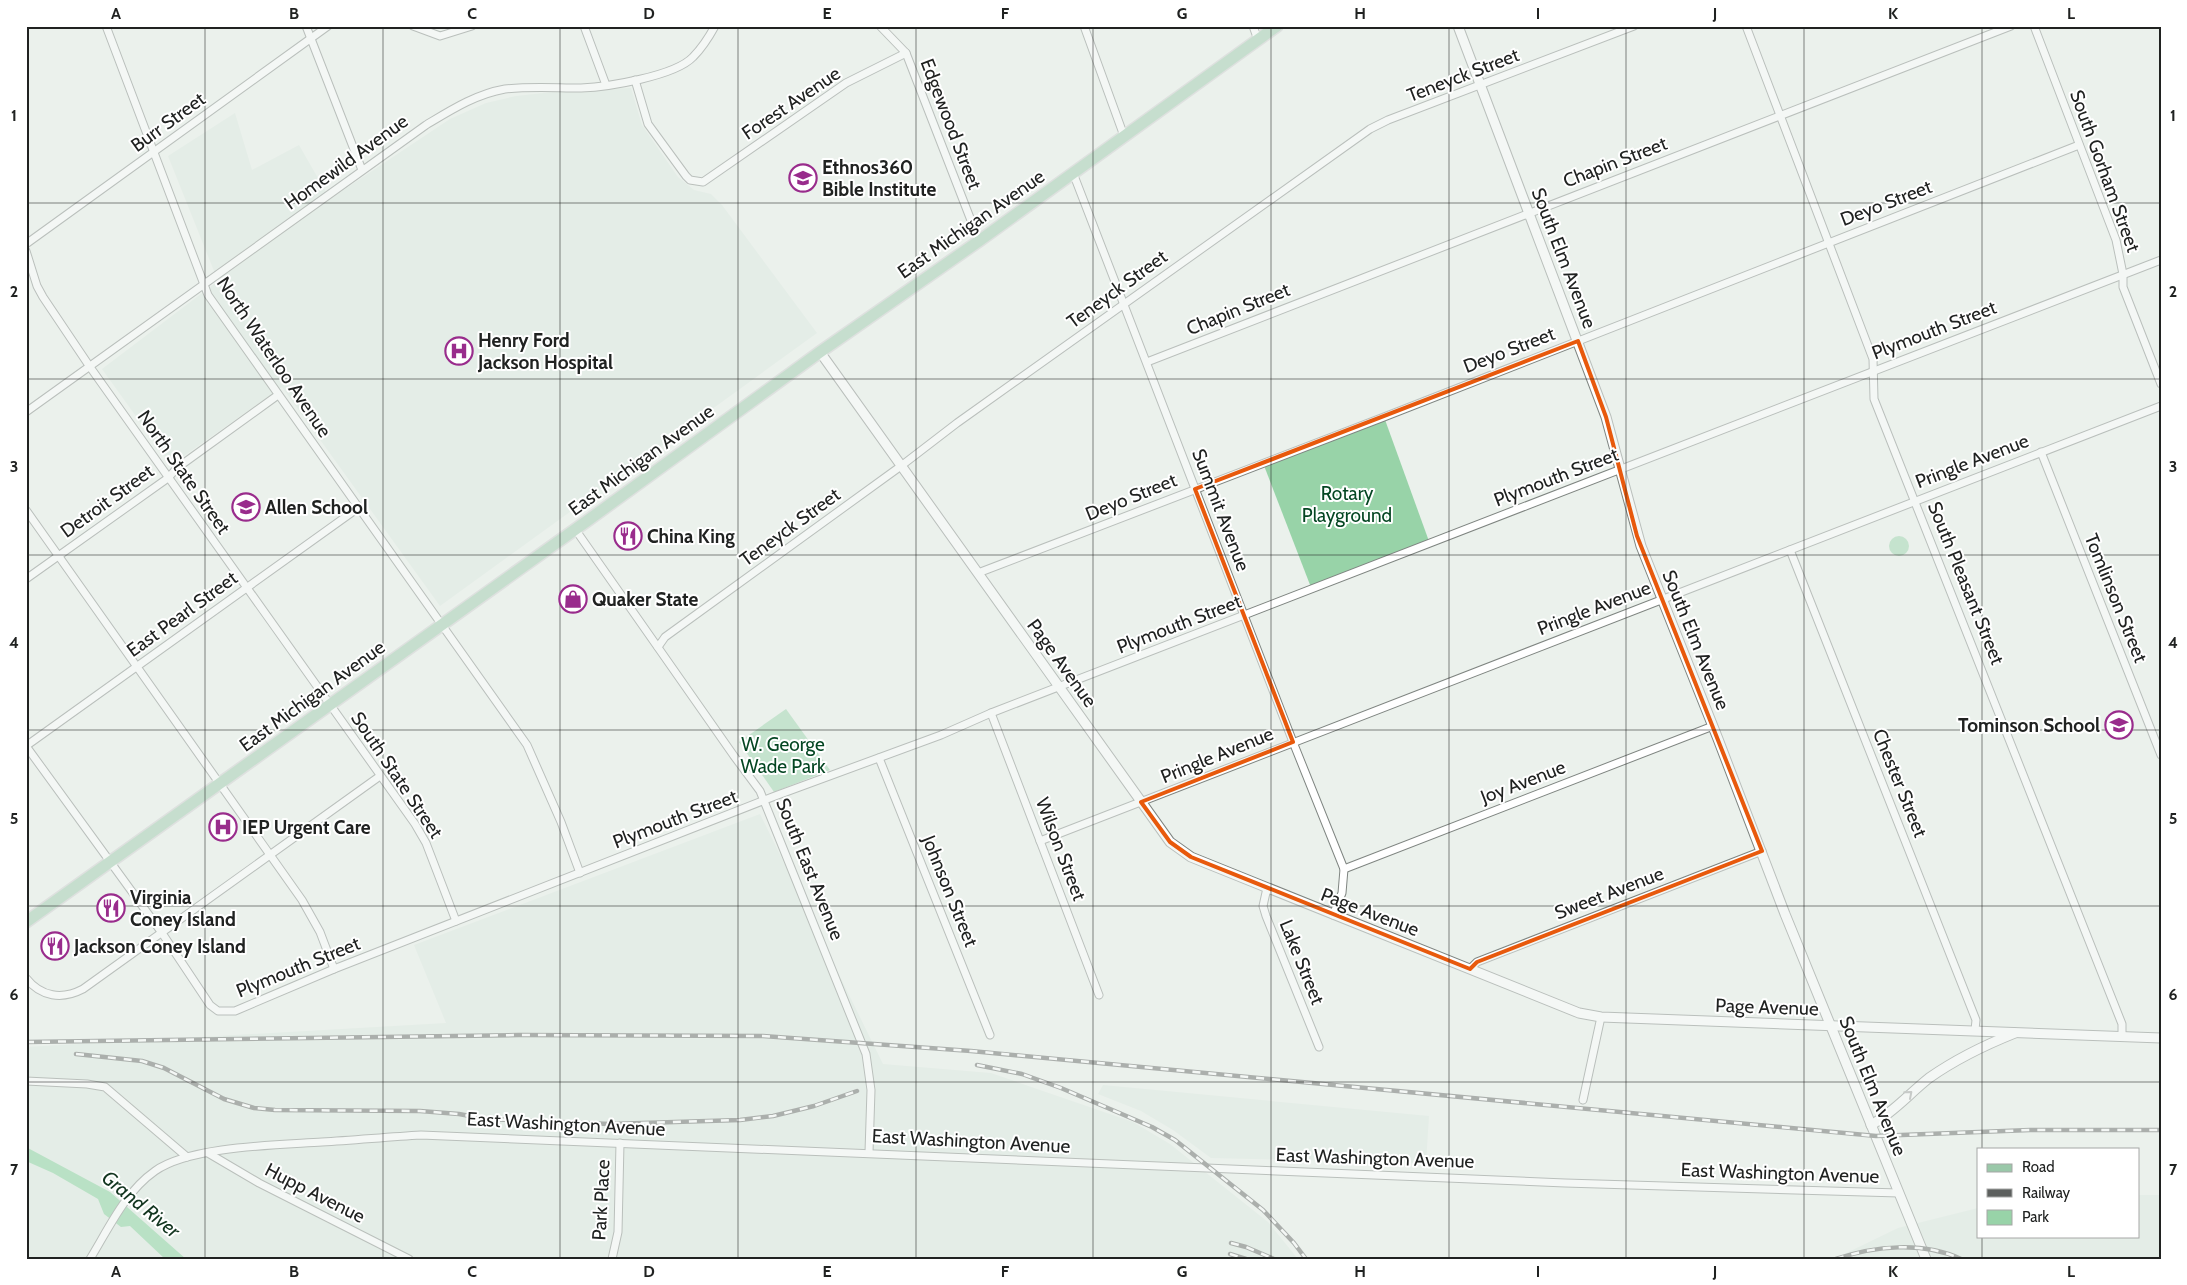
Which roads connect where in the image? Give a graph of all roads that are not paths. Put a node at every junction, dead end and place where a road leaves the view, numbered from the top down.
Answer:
1 (106, 26) edge
2 (306, 26) edge
3 (328, 26) edge
4 (413, 26) edge
5 (472, 26) edge
6 (584, 26) edge
7 (715, 26) edge
8 (880, 26) edge
9 (1084, 26) edge
10 (1253, 26) edge
11 (1277, 26) edge
12 (1458, 26) edge
13 (1634, 26) edge
14 (1746, 26) edge
15 (2011, 26) edge
16 (2034, 26) edge
17 (311, 39) junction
18 (1258, 40) junction
19 (906, 53) junction
20 (635, 80) junction
21 (606, 85) junction
22 (1481, 86) junction
23 (1781, 116) junction
24 (1124, 136) junction
25 (2079, 145) junction
26 (154, 153) junction
27 (362, 170) junction
28 (1073, 173) junction
29 (1528, 212) junction
30 (979, 241) junction
31 (1829, 243) junction
32 (26, 244) edge
33 (26, 251) edge
34 (2161, 260) edge
35 (2123, 274) junction
36 (203, 285) junction
37 (1124, 304) junction
38 (1578, 341) junction
39 (820, 352) junction
40 (1147, 362) junction
41 (90, 367) junction
42 (1874, 371) junction
43 (2161, 384) edge
44 (278, 395) junction
45 (2161, 406) edge
46 (26, 412) edge
47 (2041, 452) junction
48 (901, 466) junction
49 (1620, 470) junction
50 (168, 478) junction
51 (1195, 489) junction
52 (1916, 501) junction
53 (358, 508) junction
54 (26, 510) edge
55 (575, 529) junction
56 (1790, 550) junction
57 (59, 556) junction
58 (978, 573) junction
59 (26, 579) edge
60 (246, 588) junction
61 (1662, 599) junction
62 (1244, 616) junction
63 (442, 624) junction
64 (658, 647) junction
65 (137, 666) junction
66 (1060, 687) junction
67 (330, 704) junction
68 (991, 713) junction
69 (1713, 726) junction
70 (1293, 742) junction
71 (26, 746) edge
72 (2161, 755) edge
73 (879, 758) junction
74 (380, 776) junction
75 (220, 784) junction
76 (764, 801) junction
77 (1141, 802) junction
78 (1040, 841) junction
79 (1762, 851) junction
80 (270, 854) junction
81 (111, 862) junction
82 (1344, 868) junction
83 (580, 873) junction
84 (1267, 888) junction
85 (1333, 915) junction
86 (456, 921) junction
87 (26, 922) edge
88 (162, 933) junction
89 (334, 969) junction
90 (1470, 969) junction
91 (26, 978) edge
92 (1099, 995) dead end
93 (1601, 1017) junction
94 (1830, 1025) junction
95 (1975, 1030) junction
96 (2019, 1032) junction
97 (990, 1036) dead end
98 (2122, 1037) junction
99 (2161, 1038) edge
100 (1319, 1047) dead end
101 (26, 1081) edge
102 (1583, 1100) dead end
103 (1871, 1125) junction
104 (620, 1143) junction
105 (869, 1152) junction
106 (208, 1153) junction
107 (187, 1157) junction
108 (1899, 1193) junction
109 (90, 1259) edge
110 (409, 1259) edge
111 (612, 1259) edge
112 (1926, 1259) edge

1 - 26 street, North Waterloo Avenue
2 - 17 street
3 - 17 street, Burr Street
4 - 5 street
6 - 21 street
7 - 20 street, Homewild Avenue
8 - 19 street, Edgewood Street
9 - 24 street
10 - 18 street
11 - 18 main road, East Michigan Avenue
12 - 22 street, South Elm Avenue
13 - 22 street, Teneyck Street
14 - 23 street, South Pleasant Street
15 - 23 street, Chapin Street
16 - 25 street, South Gorham Street
17 - 26 street, Burr Street
17 - 27 street
18 - 24 main road, East Michigan Avenue
19 - 20 street, Forest Avenue
19 - 30 street, Edgewood Street
20 - 21 street, Homewild Avenue
21 - 27 street, Homewild Avenue
22 - 29 street, South Elm Avenue
22 - 37 street, Teneyck Street
23 - 29 street, Chapin Street
23 - 31 street, South Pleasant Street
24 - 28 main road, East Michigan Avenue
25 - 31 street, Deyo Street
25 - 35 street, South Gorham Street
26 - 32 street, Burr Street
26 - 36 street, North Waterloo Avenue
27 - 36 street, Homewild Avenue
28 - 30 main road, East Michigan Avenue
28 - 37 street, Summit Avenue
29 - 38 street, South Elm Avenue
29 - 40 street, Chapin Street
30 - 39 main road, East Michigan Avenue
31 - 38 street, Deyo Street
31 - 42 street, South Pleasant Street
33 - 41 street, North State Street
34 - 35 street, Plymouth Street
35 - 42 street, Plymouth Street
35 - 43 street, South Gorham Street
36 - 41 street, Homewild Avenue
36 - 44 street, North Waterloo Avenue
37 - 40 street, Summit Avenue
37 - 48 street, Teneyck Street
38 - 49 street, South Elm Avenue
38 - 51 street, Deyo Street
39 - 48 street, Page Avenue
39 - 55 main road, East Michigan Avenue
40 - 51 street, Summit Avenue
41 - 46 street, Homewild Avenue
41 - 50 street, North State Street
42 - 49 street, Plymouth Street
42 - 52 street, South Pleasant Street
44 - 50 street, Detroit Street
44 - 53 street, North Waterloo Avenue
45 - 47 street, Pringle Avenue
47 - 52 street, Pringle Avenue
47 - 72 street, Tomlinson Street
48 - 58 street, Page Avenue
48 - 64 street, Teneyck Street
49 - 61 street, South Elm Avenue
49 - 62 street, Plymouth Street
50 - 57 street, Detroit Street
50 - 60 street, North State Street
51 - 58 street, Deyo Street
51 - 62 street, Summit Avenue
52 - 56 street, Pringle Avenue
52 - 98 street, South Pleasant Street
53 - 60 street, East Pearl Street
53 - 63 street, North Waterloo Avenue
54 - 57 street
55 - 63 main road, East Michigan Avenue
55 - 64 street, South East Avenue
56 - 61 street, Pringle Avenue
56 - 95 street, Chester Street
57 - 59 street, Detroit Street
57 - 65 street
58 - 66 street, Page Avenue
60 - 65 street, East Pearl Street
60 - 67 street, North State Street
61 - 69 street, South Elm Avenue
61 - 70 street, Pringle Avenue
62 - 66 street, Plymouth Street
62 - 70 street, Summit Avenue
63 - 67 main road, East Michigan Avenue
63 - 83 street, North Waterloo Avenue
64 - 76 street, South East Avenue
65 - 71 street, East Pearl Street
65 - 75 street
66 - 68 street, Plymouth Street
66 - 77 street, Page Avenue
67 - 74 street, South State Street
67 - 75 main road, East Michigan Avenue
68 - 73 street, Plymouth Street
68 - 78 street, Wilson Street
69 - 79 street, South Elm Avenue
69 - 82 street, Joy Avenue
70 - 77 street, Pringle Avenue
70 - 82 street, Summit Avenue
71 - 81 street
73 - 76 street, Plymouth Street
73 - 97 street, Johnson Street
74 - 80 street
74 - 86 street, South State Street
75 - 80 street
75 - 81 main road, East Michigan Avenue
76 - 83 street, Plymouth Street
76 - 105 street, South East Avenue
77 - 78 street, Pringle Avenue
77 - 84 street, Page Avenue
78 - 92 street, Wilson Street
79 - 90 street, Sweet Avenue
79 - 94 street, South Elm Avenue
80 - 88 street
80 - 89 street
81 - 87 main road, East Michigan Avenue
81 - 88 street
82 - 85 street, Summit Avenue
83 - 86 street, Plymouth Street
84 - 85 street, Page Avenue
84 - 100 street, Lake Street
85 - 90 street, Page Avenue
86 - 89 street, Plymouth Street
88 - 89 street, Plymouth Street
88 - 91 street
90 - 93 street, Page Avenue
93 - 94 street, Page Avenue
93 - 102 street
94 - 95 street, Page Avenue
94 - 103 street, South Elm Avenue
95 - 96 street, Page Avenue
96 - 98 street, Page Avenue
103 -> 96 street
98 - 99 street, Page Avenue
101 - 107 street
103 - 108 street, South Elm Avenue
104 - 105 street, East Washington Avenue
104 - 106 street, East Washington Avenue
104 - 111 street, Park Place
105 - 108 street, East Washington Avenue
106 - 107 street, East Washington Avenue
106 - 110 street, Hupp Avenue
107 - 109 street, East Washington Avenue
108 - 112 street, South Elm Avenue

